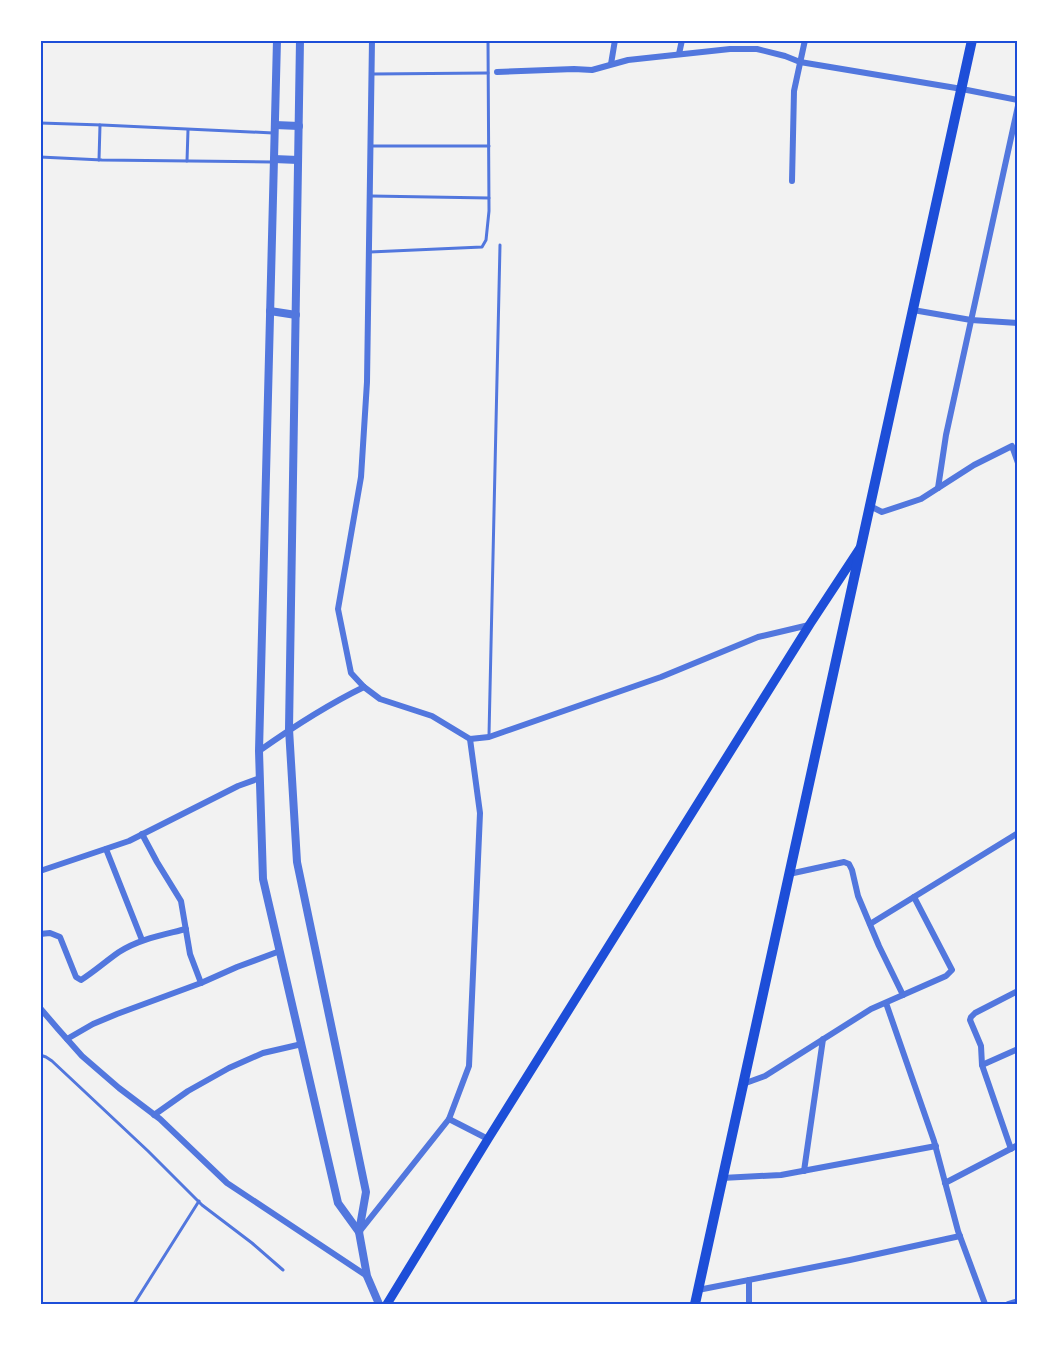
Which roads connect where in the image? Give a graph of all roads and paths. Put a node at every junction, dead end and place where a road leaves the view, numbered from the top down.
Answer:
1 (277, 40) edge
2 (300, 40) edge
3 (372, 40) edge
4 (488, 40) edge
5 (615, 40) edge
6 (682, 40) edge
7 (732, 40) edge
8 (805, 40) edge
9 (972, 40) edge
10 (730, 49) junction
11 (679, 54) junction
12 (800, 62) junction
13 (611, 64) junction
14 (497, 72) dead end
15 (488, 73) junction
16 (371, 74) junction
17 (962, 88) junction
18 (1017, 100) edge
19 (1017, 106) edge
20 (40, 123) edge
21 (100, 125) junction
22 (298, 126) junction
23 (275, 129) junction
24 (188, 130) junction
25 (370, 146) junction
26 (489, 146) junction
27 (40, 157) edge
28 (298, 159) junction
29 (99, 160) junction
30 (187, 161) junction
31 (274, 161) junction
32 (792, 181) dead end
33 (369, 196) junction
34 (489, 198) junction
35 (500, 245) dead end
36 (369, 252) junction
37 (913, 310) junction
38 (270, 311) junction
39 (296, 315) junction
40 (972, 320) junction
41 (1017, 323) edge
42 (1015, 445) edge
43 (1017, 462) edge
44 (938, 488) junction
45 (870, 506) junction
46 (861, 546) junction
47 (810, 624) junction
48 (364, 687) junction
49 (289, 729) junction
50 (489, 737) junction
51 (470, 739) junction
52 (259, 751) junction
53 (260, 778) junction
54 (142, 834) junction
55 (1017, 834) edge
56 (106, 849) junction
57 (40, 872) edge
58 (789, 874) junction
59 (914, 897) junction
60 (870, 924) junction
61 (186, 929) junction
62 (40, 934) edge
63 (142, 940) junction
64 (280, 951) junction
65 (201, 983) junction
66 (1017, 991) edge
67 (903, 995) junction
68 (886, 1003) junction
69 (40, 1008) edge
70 (67, 1039) junction
71 (823, 1039) junction
72 (302, 1044) junction
73 (1017, 1049) edge
74 (40, 1055) edge
75 (982, 1065) junction
76 (743, 1084) junction
77 (154, 1115) junction
78 (449, 1119) junction
79 (488, 1139) junction
80 (1017, 1145) edge
81 (936, 1146) junction
82 (1011, 1149) junction
83 (804, 1172) junction
84 (722, 1178) junction
85 (945, 1183) junction
86 (199, 1201) junction
87 (359, 1232) junction
88 (960, 1236) junction
89 (283, 1270) dead end
90 (367, 1276) junction
91 (749, 1280) junction
92 (698, 1290) junction
93 (1017, 1301) edge
94 (134, 1305) edge
95 (380, 1305) edge
96 (387, 1305) edge
97 (695, 1305) edge
98 (748, 1305) edge
99 (985, 1305) edge
100 (1008, 1305) edge

1 - 23 street
2 - 22 street
3 - 16 street
4 - 15 lane
5 - 13 street
6 - 11 street
7 - 10 street
8 - 12 street
9 - 17 main road
10 - 11 street
10 - 12 street
11 - 13 street
12 - 17 street
12 - 32 street
13 - 14 street
15 - 16 lane
15 - 26 lane
16 - 25 street
17 - 18 street
17 - 37 main road
19 - 40 street
20 - 21 lane
21 - 24 lane
21 - 29 lane
22 - 23 street
22 - 28 street
23 - 24 lane
23 - 31 street
24 - 30 lane
25 - 26 lane
25 - 33 street
26 - 34 lane
27 - 29 lane
28 - 31 street
28 - 39 street
29 - 30 lane
30 - 31 lane
31 - 38 street
33 - 34 lane
33 - 36 street
34 - 36 lane
35 - 50 lane
36 - 48 street
37 - 40 street
37 - 45 main road
38 - 39 street
38 - 52 street
39 - 49 street
40 - 41 street
40 - 44 street
42 - 43 street
42 - 44 street
44 - 45 street
45 - 46 main road
46 - 47 main road
46 - 58 main road
47 - 50 street
47 - 79 main road
48 - 49 street
48 - 51 street
49 - 52 street
49 - 87 street
50 - 51 street
51 - 78 street
52 - 53 street
53 - 54 street
53 - 64 street
54 - 56 street
54 - 61 street
55 - 59 street
56 - 57 street
56 - 63 street
58 - 60 street
58 - 76 main road
59 - 60 street
59 - 67 street
60 - 67 street
61 - 63 street
61 - 65 street
62 - 63 street
64 - 65 street
64 - 72 street
65 - 70 street
66 - 75 street
67 - 68 street
68 - 71 street
68 - 81 street
69 - 70 street
70 - 77 street
71 - 76 street
71 - 83 street
72 - 77 street
72 - 87 street
73 - 75 street
74 - 86 lane
75 - 82 street
76 - 84 main road
77 - 90 street
78 - 79 street
78 - 87 street
79 - 96 main road
80 - 82 street
81 - 83 street
81 - 85 street
82 - 85 street
83 - 84 street
84 - 92 main road
85 - 88 street
86 - 89 lane
86 - 94 lane
87 - 90 street
88 - 91 street
88 - 99 street
90 - 95 street
91 - 92 street
91 - 98 street
92 - 97 main road
93 - 100 street

